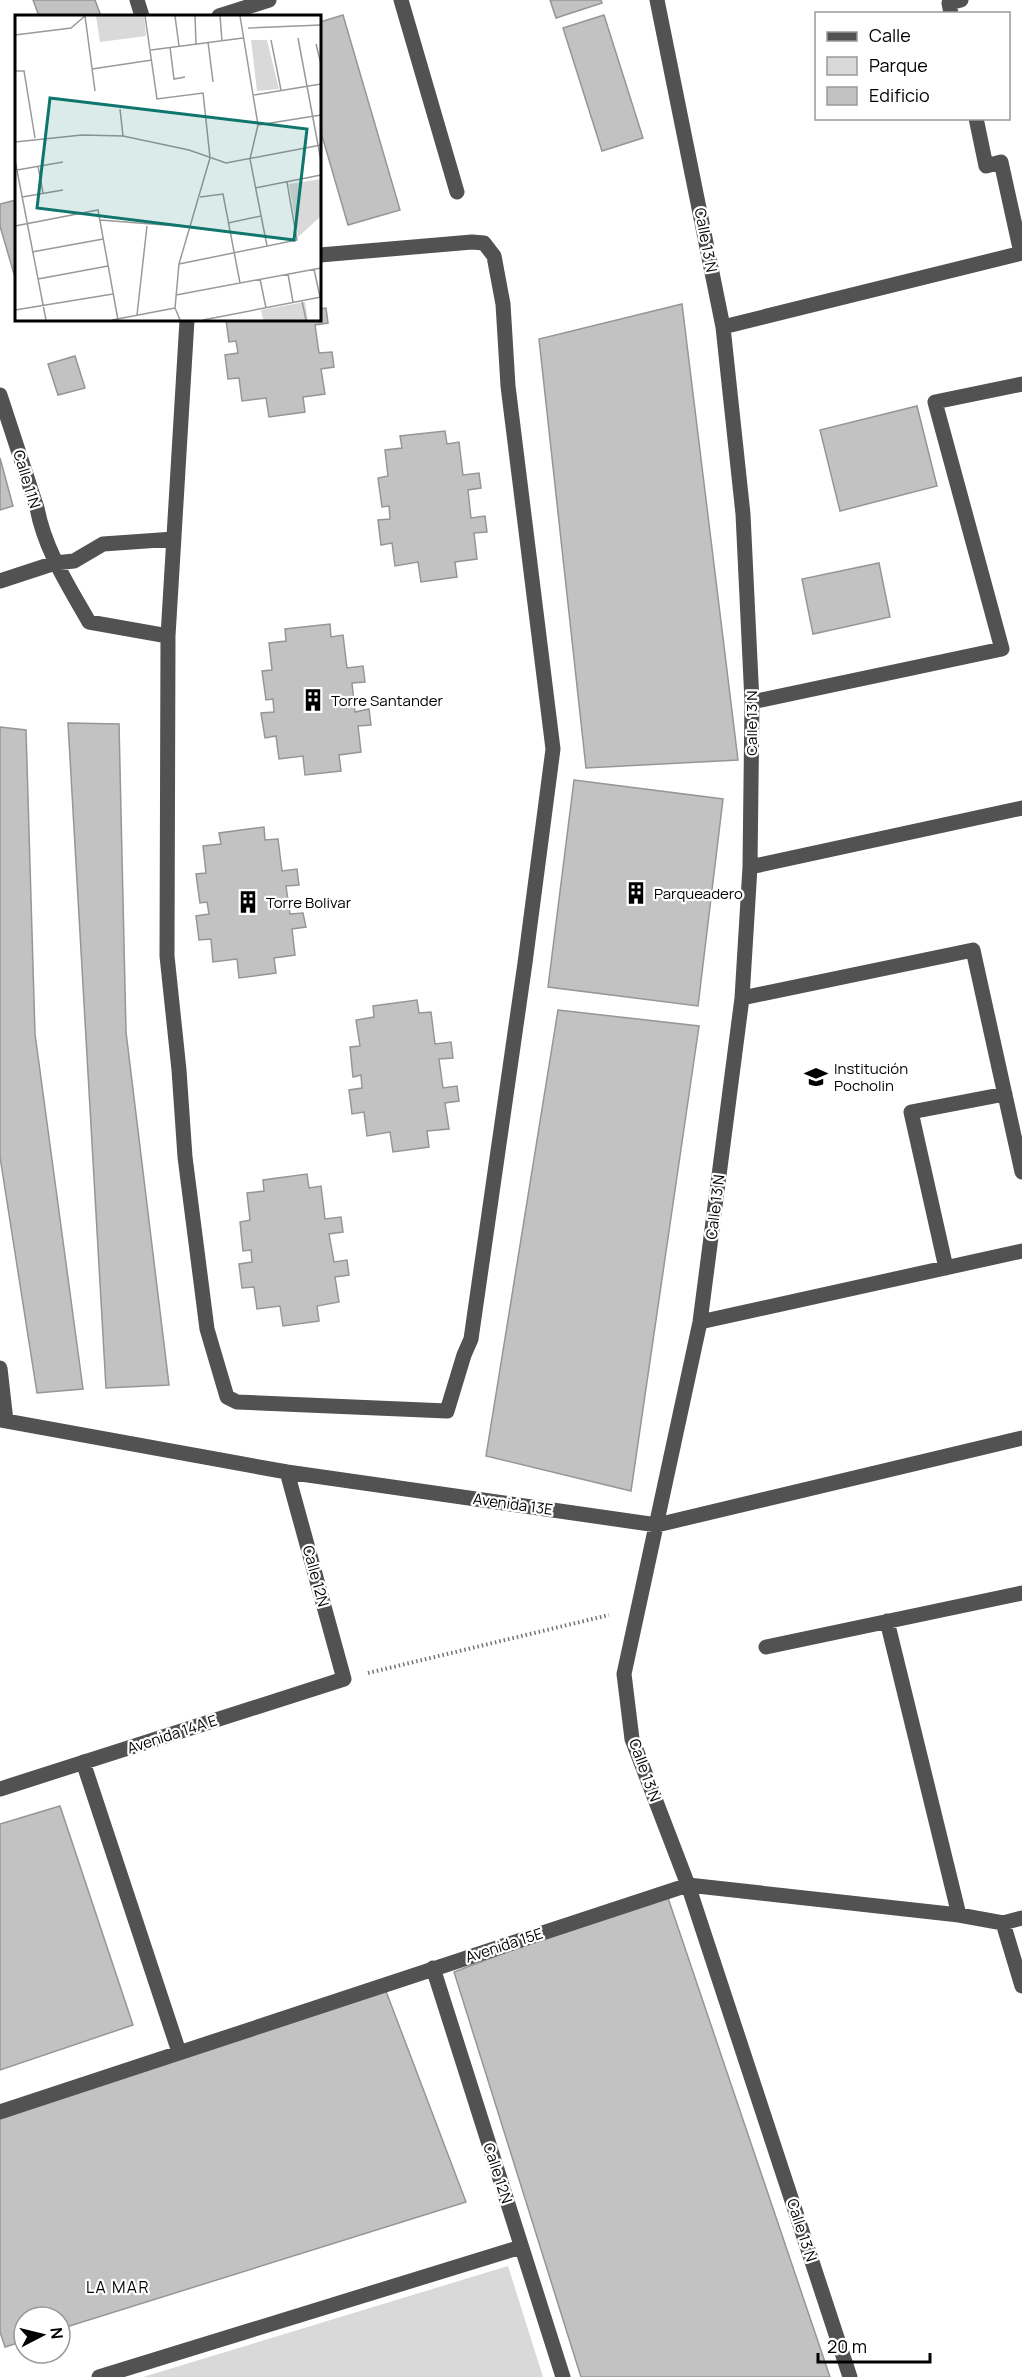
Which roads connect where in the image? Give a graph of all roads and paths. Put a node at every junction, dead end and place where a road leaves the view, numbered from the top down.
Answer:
1 (136, 0) edge
2 (269, 0) edge
3 (401, 0) edge
4 (657, 0) edge
5 (961, 0) edge
6 (951, 12) edge
7 (142, 15) edge
8 (222, 15) edge
9 (976, 120) edge
10 (457, 192) dead end
11 (1022, 253) edge
12 (321, 255) edge
13 (187, 321) edge
14 (723, 327) junction
15 (1022, 384) edge
16 (0, 395) edge
17 (174, 539) junction
18 (55, 563) junction
19 (0, 581) edge
20 (168, 636) junction
21 (752, 702) junction
22 (1022, 808) edge
23 (750, 867) junction
24 (742, 999) junction
25 (1005, 1094) junction
26 (1022, 1172) edge
27 (1022, 1251) edge
28 (946, 1268) junction
29 (700, 1322) junction
30 (0, 1368) edge
31 (3, 1421) edge
32 (1022, 1438) edge
33 (287, 1472) junction
34 (657, 1525) junction
35 (1022, 1593) edge
36 (639, 1608) junction
37 (887, 1621) junction
38 (766, 1647) dead end
39 (344, 1679) junction
40 (83, 1762) junction
41 (0, 1788) edge
42 (688, 1885) junction
43 (959, 1915) junction
44 (1022, 1918) edge
45 (1003, 1923) junction
46 (433, 1968) junction
47 (1022, 1986) edge
48 (178, 2052) junction
49 (0, 2112) edge
50 (521, 2247) junction
51 (99, 2377) edge
52 (563, 2377) edge
53 (850, 2377) edge

1 - 7 street
2 - 8 street
3 - 10 street
4 - 14 street, Calle 13 N
5 - 6 street
9 - 11 street
11 - 14 street
12 - 20 street
13 - 17 street
14 - 21 street, Calle 13 N
15 - 21 street
16 - 18 street, Calle 11N
17 - 18 street
17 - 20 street
18 - 19 street
18 - 20 street, Calle 11N
21 - 23 street, Calle 13 N
22 - 23 street
23 - 24 street, Calle 13 N
24 - 25 street
24 - 29 street, Calle 13 N
25 - 26 street
25 - 28 street
27 - 28 street
28 - 29 street
29 - 34 street, Calle 13 N
30 - 31 street
31 - 33 street, Avenida 13E
32 - 34 street, Avenida 13E
33 - 34 street, Avenida 13E
33 - 39 street, Calle 12N
34 - 36 street, Calle 13 N
35 - 37 street
36 - 39 path
36 - 42 street, Calle 13 N
37 - 38 street
37 - 43 street
39 - 40 street, Avenida 14A E
40 - 41 street, Avenida 14A E
40 - 48 street
42 - 43 street, Avenida 15E
42 - 46 street, Avenida 15E
42 - 53 street, Calle 13 N
43 - 45 street, Avenida 15E
44 - 45 street, Avenida 15E
45 - 47 street
46 - 48 street, Avenida 15E
46 - 50 street, Calle 12N
48 - 49 street, Avenida 15E
50 - 51 street
50 - 52 street, Calle 12N

